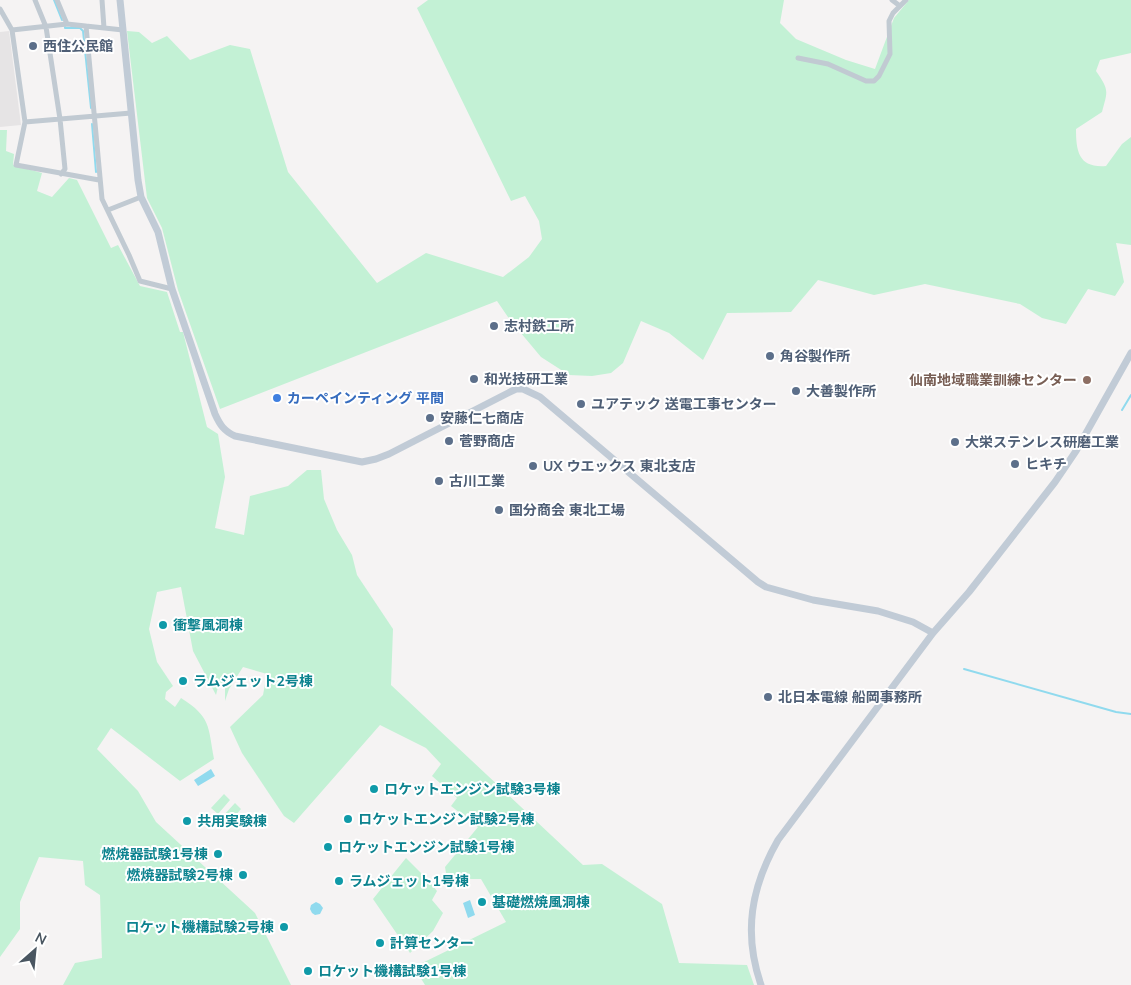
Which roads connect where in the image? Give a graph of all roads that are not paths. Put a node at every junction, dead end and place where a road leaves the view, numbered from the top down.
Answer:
1 (35, 0) edge
2 (57, 0) edge
3 (102, 0) edge
4 (120, 0) edge
5 (892, 0) edge
6 (906, 0) edge
7 (900, 6) junction
8 (0, 9) edge
9 (66, 24) junction
10 (86, 26) junction
11 (46, 27) junction
12 (104, 28) junction
13 (12, 30) junction
14 (123, 30) junction
15 (798, 58) dead end
16 (131, 113) junction
17 (95, 116) junction
18 (60, 119) junction
19 (25, 122) junction
20 (61, 174) junction
21 (99, 180) junction
22 (141, 196) junction
23 (108, 210) junction
24 (172, 289) junction
25 (1131, 353) edge
26 (933, 633) junction
27 (761, 985) edge

1 - 11 street
2 - 9 street
3 - 12 street
4 - 14 street
5 - 7 street
6 - 7 street
7 - 15 street
8 - 13 street
9 - 10 street
9 - 11 street
10 - 12 street
10 - 17 street
11 - 13 street
11 - 18 street
12 - 14 street
13 - 19 street
14 - 16 street
16 - 17 street
16 - 22 street
17 - 18 street
17 - 21 street
18 - 19 street
18 - 20 street
19 - 20 street
20 - 21 street
21 - 23 street
22 - 23 street
22 - 24 street
23 - 24 street
24 - 26 street
25 - 26 street
26 - 27 street

